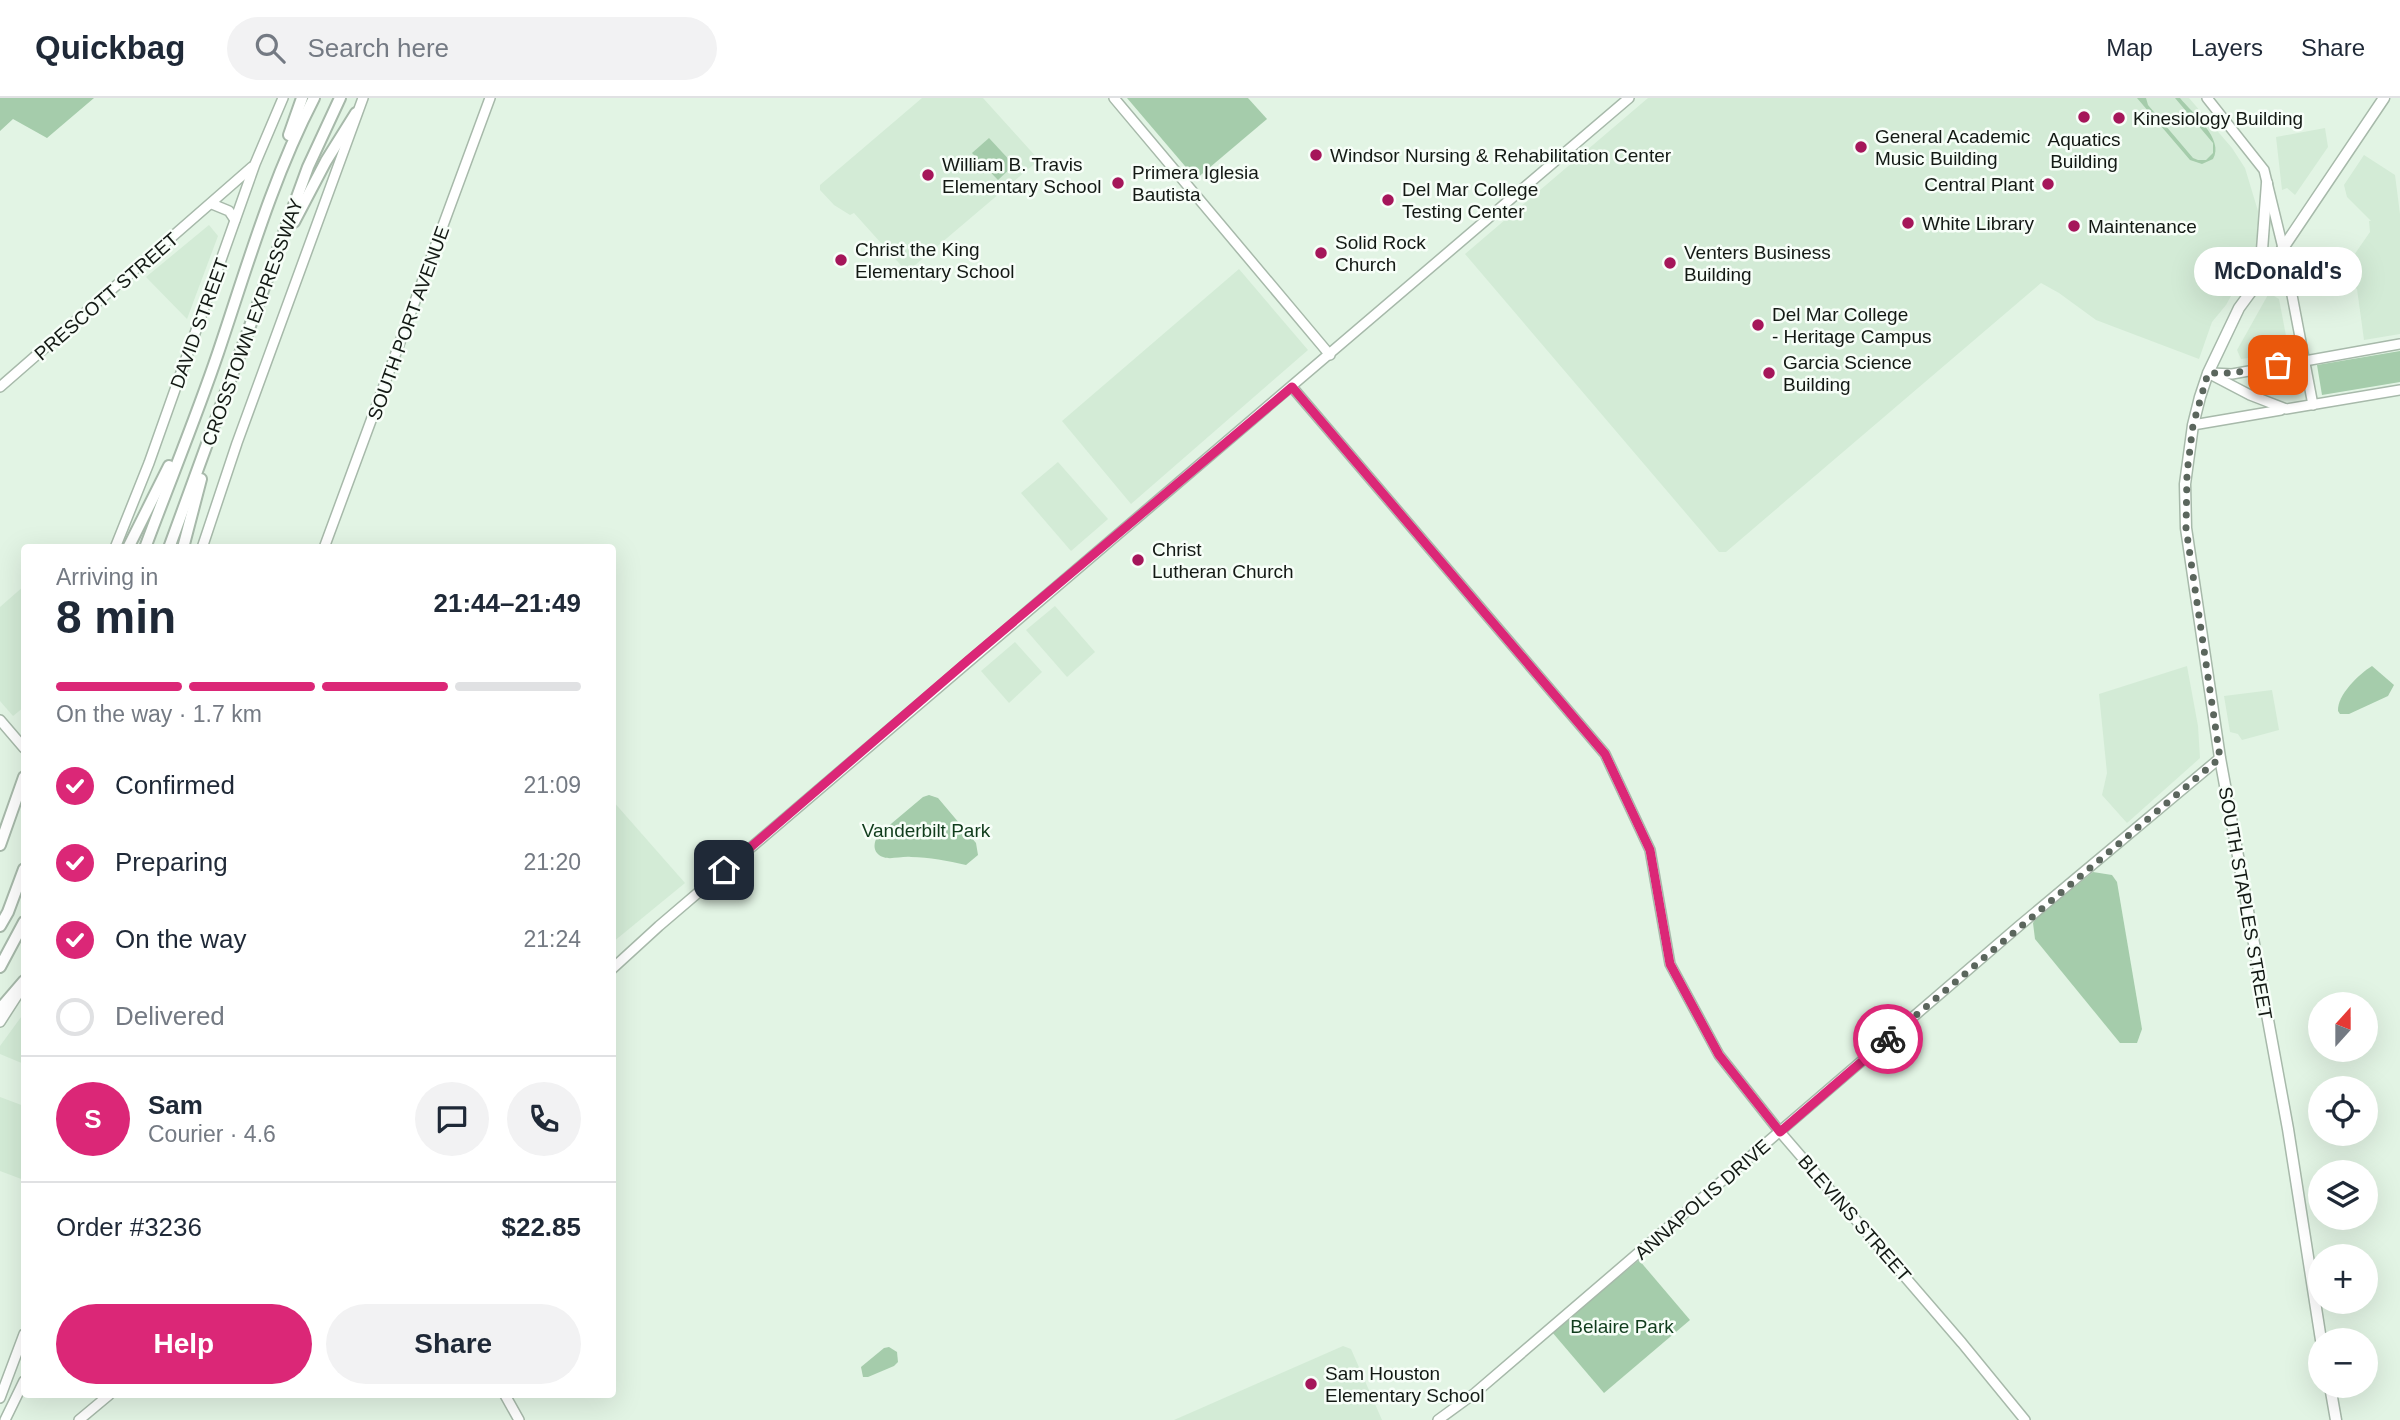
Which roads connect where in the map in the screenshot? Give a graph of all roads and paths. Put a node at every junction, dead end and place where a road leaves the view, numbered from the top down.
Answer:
1 (283, 98) edge
2 (302, 98) edge
3 (314, 98) edge
4 (340, 98) edge
5 (363, 98) edge
6 (490, 98) edge
7 (1114, 98) edge
8 (1629, 98) edge
9 (2207, 98) edge
10 (2384, 98) edge
11 (356, 114) junction
12 (255, 164) junction
13 (2267, 183) junction
14 (271, 197) junction
15 (212, 204) junction
16 (235, 220) junction
17 (2283, 248) junction
18 (276, 255) junction
19 (2260, 279) junction
20 (2400, 344) edge
21 (1330, 355) junction
22 (2306, 360) junction
23 (2208, 373) junction
24 (0, 387) edge
25 (1292, 387) junction
26 (2400, 390) edge
27 (2313, 405) junction
28 (2286, 409) junction
29 (220, 411) junction
30 (194, 417) junction
31 (2193, 425) junction
32 (117, 544) edge
33 (130, 544) edge
34 (146, 544) edge
35 (170, 544) edge
36 (184, 544) edge
37 (203, 544) edge
38 (325, 544) edge
39 (0, 720) edge
40 (21, 744) edge
41 (2220, 758) junction
42 (21, 786) edge
43 (0, 845) edge
44 (21, 877) edge
45 (0, 926) edge
46 (21, 928) edge
47 (616, 966) edge
48 (0, 967) edge
49 (21, 986) edge
50 (21, 988) edge
51 (0, 1009) edge
52 (0, 1022) edge
53 (1780, 1132) junction
54 (2319, 1328) edge
55 (21, 1342) edge
56 (21, 1387) edge
57 (0, 1398) edge
58 (105, 1398) edge
59 (507, 1398) edge
60 (2332, 1398) edge
61 (5, 1420) edge
62 (79, 1420) edge
63 (519, 1420) edge
64 (1438, 1420) edge
65 (2025, 1420) edge
66 (2336, 1420) edge

1 - 12 main road, DAVID STREET
2 - 14 highway
3 - 14 highway, CROSSTOWN EXPRESSWAY
4 - 18 highway, CROSSTOWN EXPRESSWAY
5 - 11 main road, CROSSTOWN EXPRESSWAY
6 - 38 main road, SOUTH PORT AVENUE
7 - 21 main road
8 - 21 main road
9 - 13 main road
10 - 17 main road, SOUTH STAPLES STREET
11 - 18 highway
11 - 37 main road, CROSSTOWN EXPRESSWAY
12 - 15 main road, PRESCOTT STREET
12 - 16 main road, DAVID STREET
13 - 17 main road
13 - 19 main road
14 - 30 highway, CROSSTOWN EXPRESSWAY
15 - 16 main road
15 - 24 main road, PRESCOTT STREET
16 - 32 main road, DAVID STREET
17 - 19 main road, SOUTH STAPLES STREET
17 - 22 main road
18 - 29 highway, CROSSTOWN EXPRESSWAY
19 - 23 main road, SOUTH STAPLES STREET
20 - 22 main road
21 - 25 main road
22 - 23 main road
22 - 27 main road
23 - 28 main road
23 - 31 main road, SOUTH STAPLES STREET
25 - 47 main road
25 - 53 main road, BLEVINS STREET
26 - 27 main road
27 - 28 main road
28 - 31 main road
29 - 35 highway, CROSSTOWN EXPRESSWAY
29 - 36 highway
30 - 33 highway
30 - 34 highway, CROSSTOWN EXPRESSWAY
31 - 41 main road, SOUTH STAPLES STREET
39 - 40 main road
41 - 53 main road, ANNAPOLIS DRIVE
41 - 54 main road, SOUTH STAPLES STREET
42 - 43 highway
44 - 45 highway
46 - 48 highway
49 - 51 highway
50 - 52 main road
53 - 64 main road, ANNAPOLIS DRIVE
53 - 65 main road, BLEVINS STREET
55 - 57 main road
56 - 61 main road
58 - 62 main road
59 - 63 main road
60 - 66 main road

